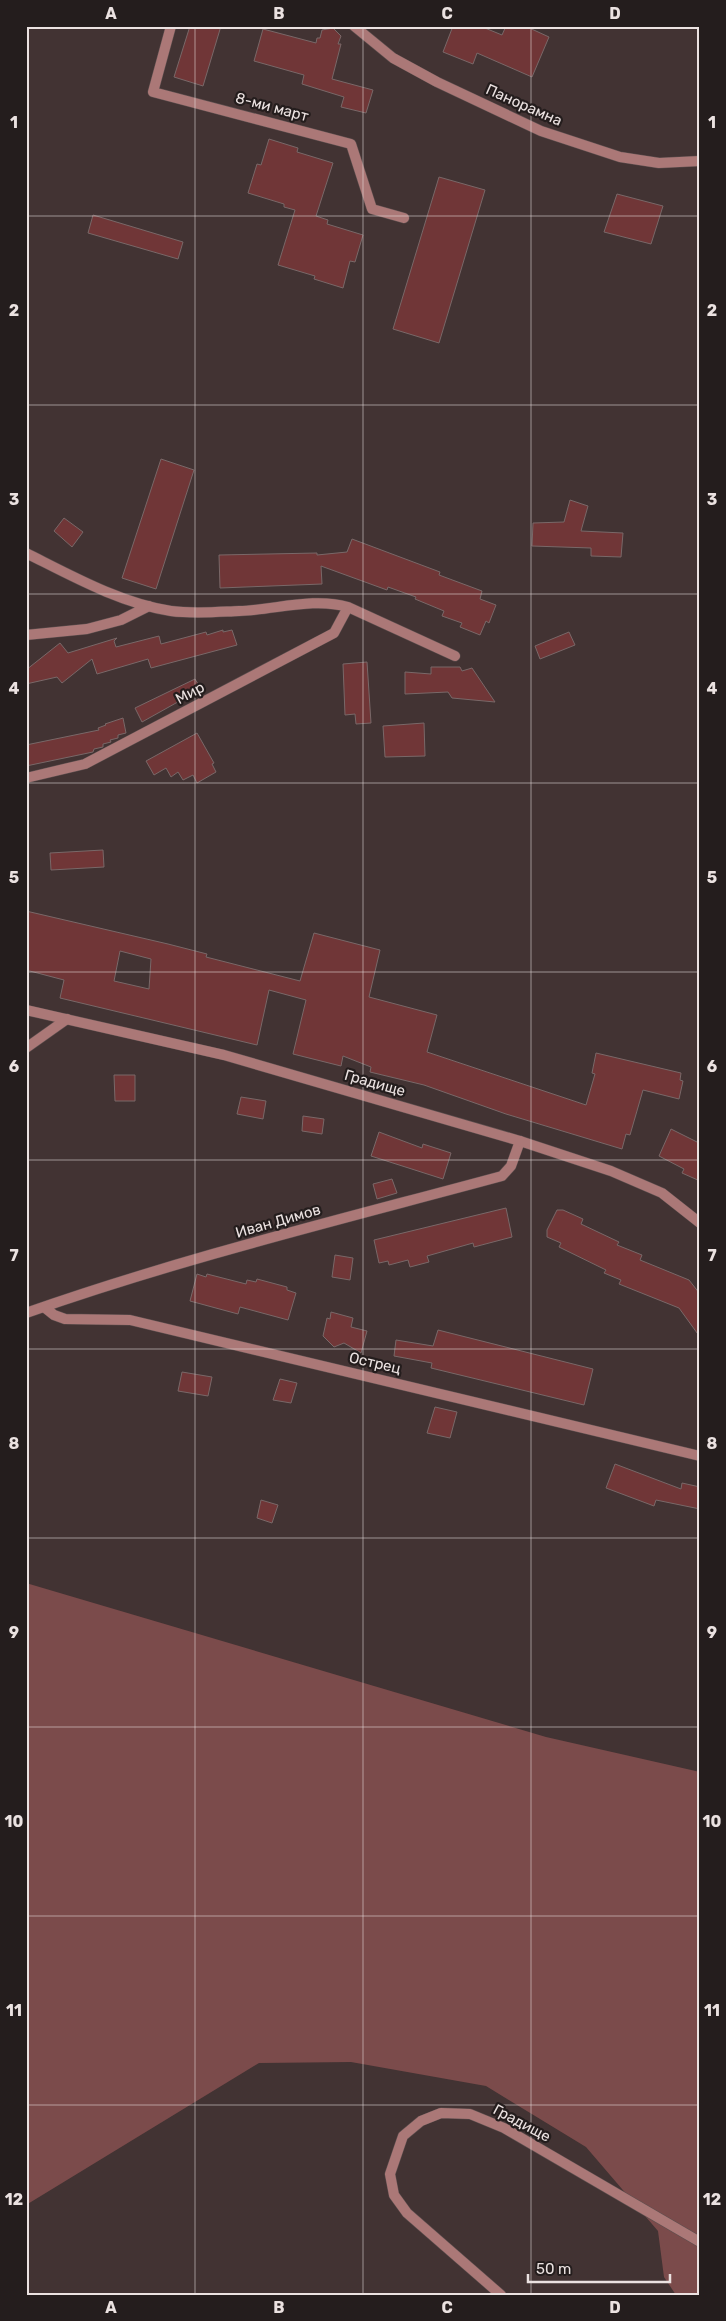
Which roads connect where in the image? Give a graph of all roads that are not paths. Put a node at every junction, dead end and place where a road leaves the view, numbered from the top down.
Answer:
1 (170, 26) edge
2 (354, 26) edge
3 (700, 161) edge
4 (404, 218) dead end
5 (26, 553) edge
6 (149, 606) junction
7 (348, 606) junction
8 (26, 635) edge
9 (455, 656) dead end
10 (26, 778) edge
11 (26, 1010) edge
12 (67, 1019) junction
13 (26, 1048) edge
14 (520, 1141) junction
15 (700, 1223) edge
16 (44, 1307) junction
17 (26, 1313) edge
18 (700, 1456) edge
19 (700, 2242) edge
20 (501, 2295) edge

1 - 4 street, 8-ми март
2 - 3 street, Панорамна
5 - 6 street
6 - 7 street
6 - 8 street
7 - 9 street
7 - 10 street, Мир
11 - 12 street, Градище
12 - 13 street
12 - 14 street, Градище
14 - 15 street, Градище
14 - 16 street, Иван Димов
16 - 17 street, Иван Димов
16 - 18 street, Острец
19 - 20 street, Градище

